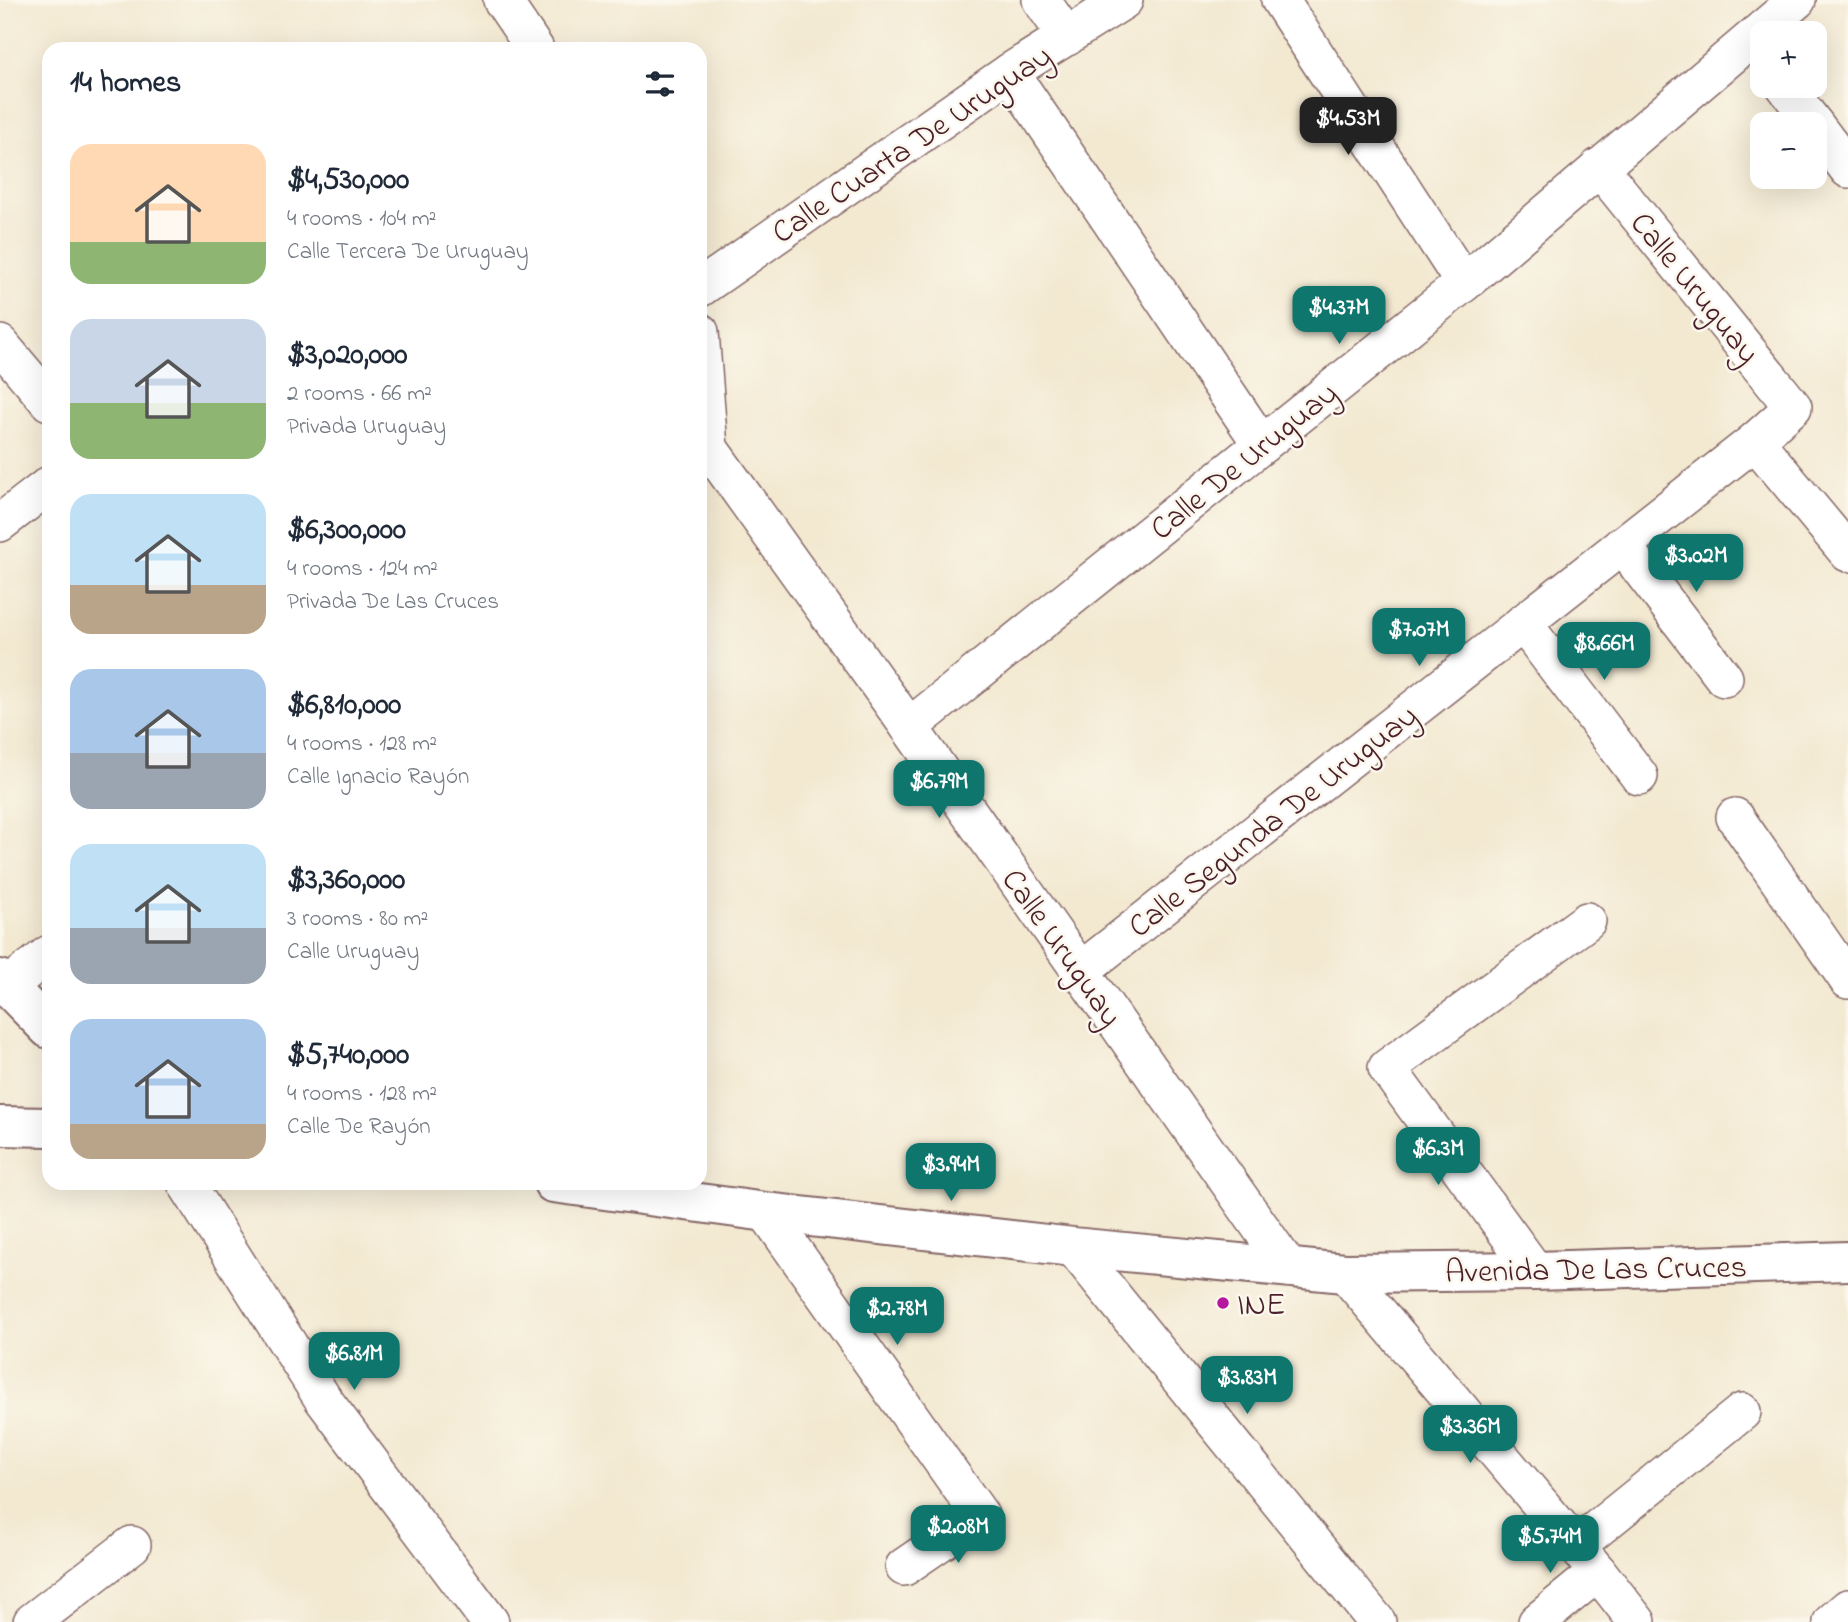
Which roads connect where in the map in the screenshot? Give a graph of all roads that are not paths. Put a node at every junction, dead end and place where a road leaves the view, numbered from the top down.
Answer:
1 (502, 0) edge
2 (1041, 0) edge
3 (1124, 0) edge
4 (1280, 0) edge
5 (1797, 0) edge
6 (1779, 21) edge
7 (1067, 37) junction
8 (530, 42) edge
9 (1750, 53) edge
10 (1010, 72) junction
11 (1827, 142) edge
12 (1599, 167) junction
13 (1848, 169) edge
14 (707, 283) edge
15 (1464, 283) junction
16 (0, 344) edge
17 (42, 394) edge
18 (1793, 407) joint
19 (1755, 441) junction
20 (1262, 445) junction
21 (707, 455) edge
22 (42, 490) edge
23 (0, 523) edge
24 (1622, 545) junction
25 (1848, 553) edge
26 (1523, 623) junction
27 (1724, 677) dead end
28 (909, 727) junction
29 (1639, 776) dead end
30 (1735, 817) dead end
31 (1587, 921) dead end
32 (42, 958) edge
33 (1079, 972) junction
34 (1848, 980) edge
35 (3, 983) edge
36 (42, 1022) edge
37 (0, 1126) edge
38 (42, 1127) edge
39 (190, 1190) edge
40 (604, 1190) edge
41 (766, 1212) junction
42 (1073, 1247) junction
43 (1848, 1261) edge
44 (1289, 1268) junction
45 (1535, 1271) junction
46 (1345, 1273) junction
47 (1742, 1412) dead end
48 (132, 1545) dead end
49 (1587, 1559) junction
50 (904, 1567) dead end
51 (1848, 1608) edge
52 (32, 1622) edge
53 (490, 1622) edge
54 (1377, 1622) edge
55 (1537, 1622) edge
56 (1637, 1622) edge
57 (1832, 1622) edge

1 - 8 street
2 - 7 street
3 - 7 street, Calle Cuarta De Uruguay
4 - 15 street
5 - 6 street, Calle De Uruguay
7 - 10 street, Calle Cuarta De Uruguay
9 - 12 street, Calle De Uruguay
10 - 14 street, Calle Cuarta De Uruguay
10 - 20 street
11 - 13 street
12 - 15 street, Calle De Uruguay
12 - 18 street, Calle Uruguay
15 - 20 street, Calle De Uruguay
16 - 17 street
18 - 19 street, Calle Segunda De Uruguay
19 - 24 street, Calle Segunda De Uruguay
19 - 25 street
20 - 28 street, Calle De Uruguay
21 - 28 street, Calle Uruguay
22 - 23 street
24 - 26 street, Calle Segunda De Uruguay
24 - 27 street
26 - 29 street
26 - 33 street, Calle Segunda De Uruguay
28 - 33 street, Calle Uruguay
30 - 34 street
31 - 45 street
32 - 35 street
33 - 44 street, Calle Uruguay
35 - 36 street
37 - 38 street
39 - 53 street
40 - 41 street
41 - 42 street
41 - 50 street
42 - 44 street
42 - 54 street
43 - 45 street, Avenida De Las Cruces
44 - 46 street
45 - 46 street, Avenida De Las Cruces
46 - 49 street
47 - 49 street
48 - 52 street
49 - 55 street
49 - 56 street
51 - 57 street

